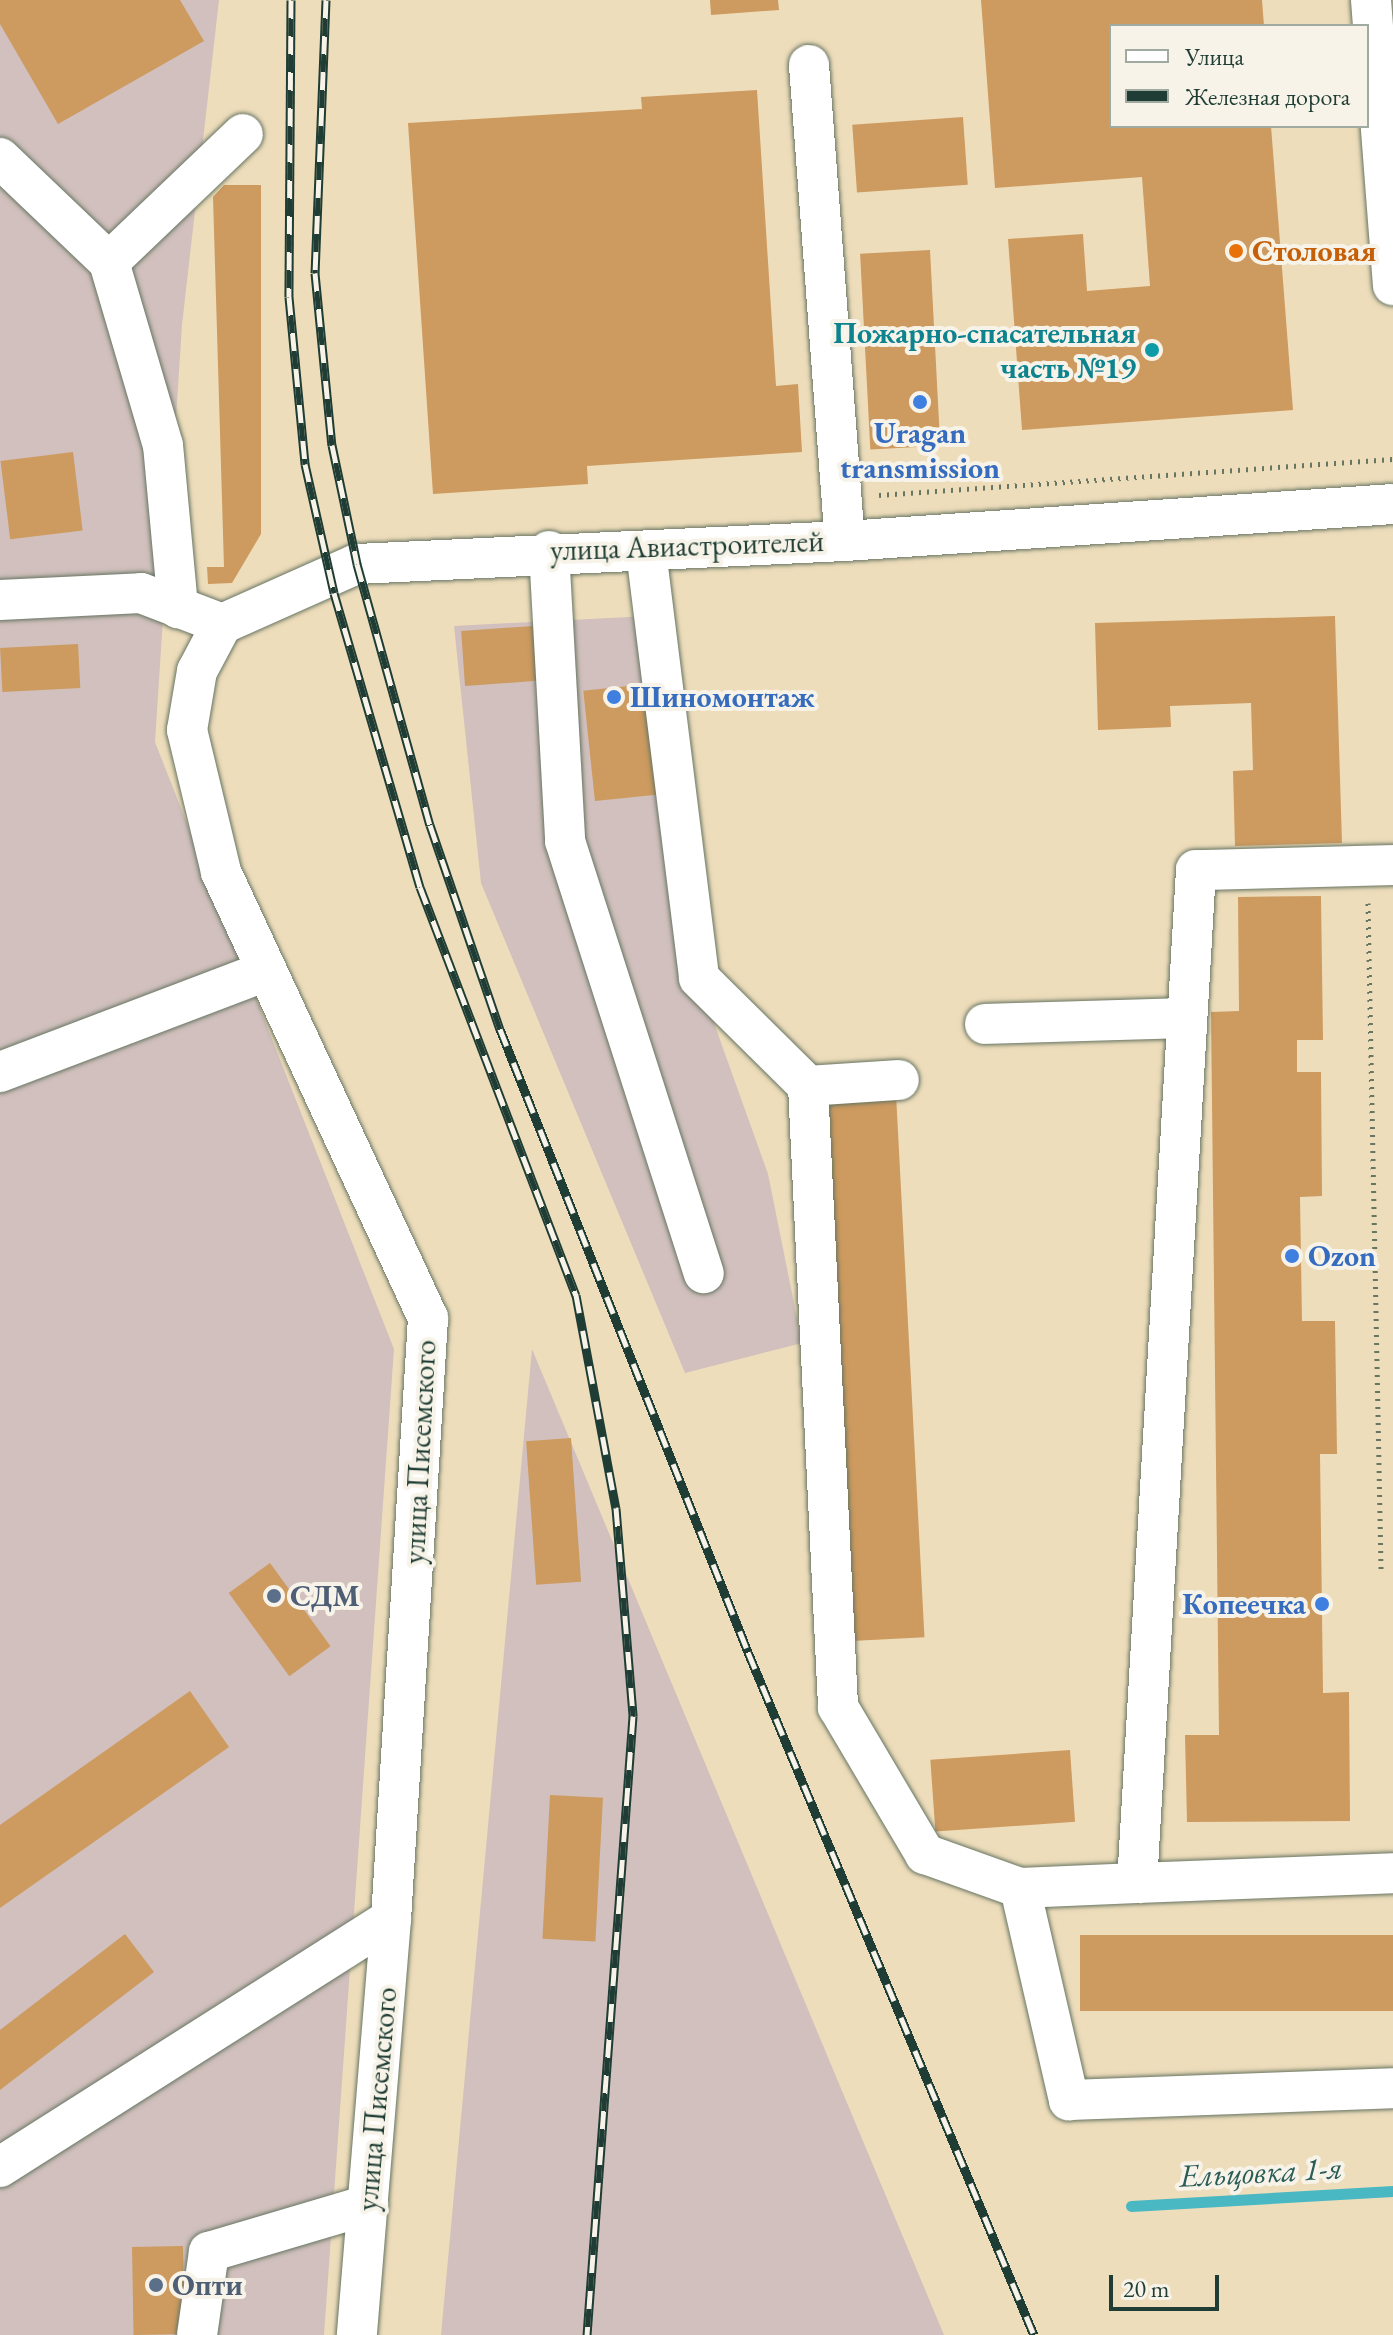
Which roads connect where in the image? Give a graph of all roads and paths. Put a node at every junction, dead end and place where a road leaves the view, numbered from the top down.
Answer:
1 (1371, 0) edge
2 (809, 65) dead end
3 (243, 134) dead end
4 (0, 158) edge
5 (109, 262) junction
6 (1393, 285) edge
7 (1393, 459) edge
8 (842, 498) junction
9 (1393, 504) edge
10 (845, 541) junction
11 (549, 551) junction
12 (646, 551) junction
13 (0, 600) edge
14 (178, 608) junction
15 (222, 624) junction
16 (1380, 865) edge
17 (266, 971) junction
18 (1184, 1018) junction
19 (985, 1024) dead end
20 (0, 1072) edge
21 (899, 1080) dead end
22 (808, 1086) junction
23 (704, 1273) dead end
24 (1381, 1570) dead end
25 (1393, 1873) edge
26 (1137, 1883) junction
27 (1020, 1888) junction
28 (391, 1919) junction
29 (1393, 2088) edge
30 (0, 2167) edge
31 (368, 2205) junction
32 (197, 2335) edge
33 (357, 2335) edge

1 - 6 street
2 - 8 street
3 - 5 street
4 - 5 street
5 - 14 street
7 - 8 path
8 - 10 street
9 - 10 street, улица Авиастроителей
10 - 12 street, улица Авиастроителей
11 - 12 street, улица Авиастроителей
11 - 15 street, улица Авиастроителей
11 - 23 street
12 - 22 street
13 - 14 street
14 - 15 street
15 - 17 street, улица Писемского
16 - 18 street
16 - 24 path
17 - 20 street
17 - 28 street, улица Писемского
18 - 19 street
18 - 26 street
21 - 22 street
22 - 27 street
25 - 26 street
26 - 27 street
27 - 29 street
28 - 30 street
28 - 31 street, улица Писемского
31 - 32 street
31 - 33 street, улица Писемского

